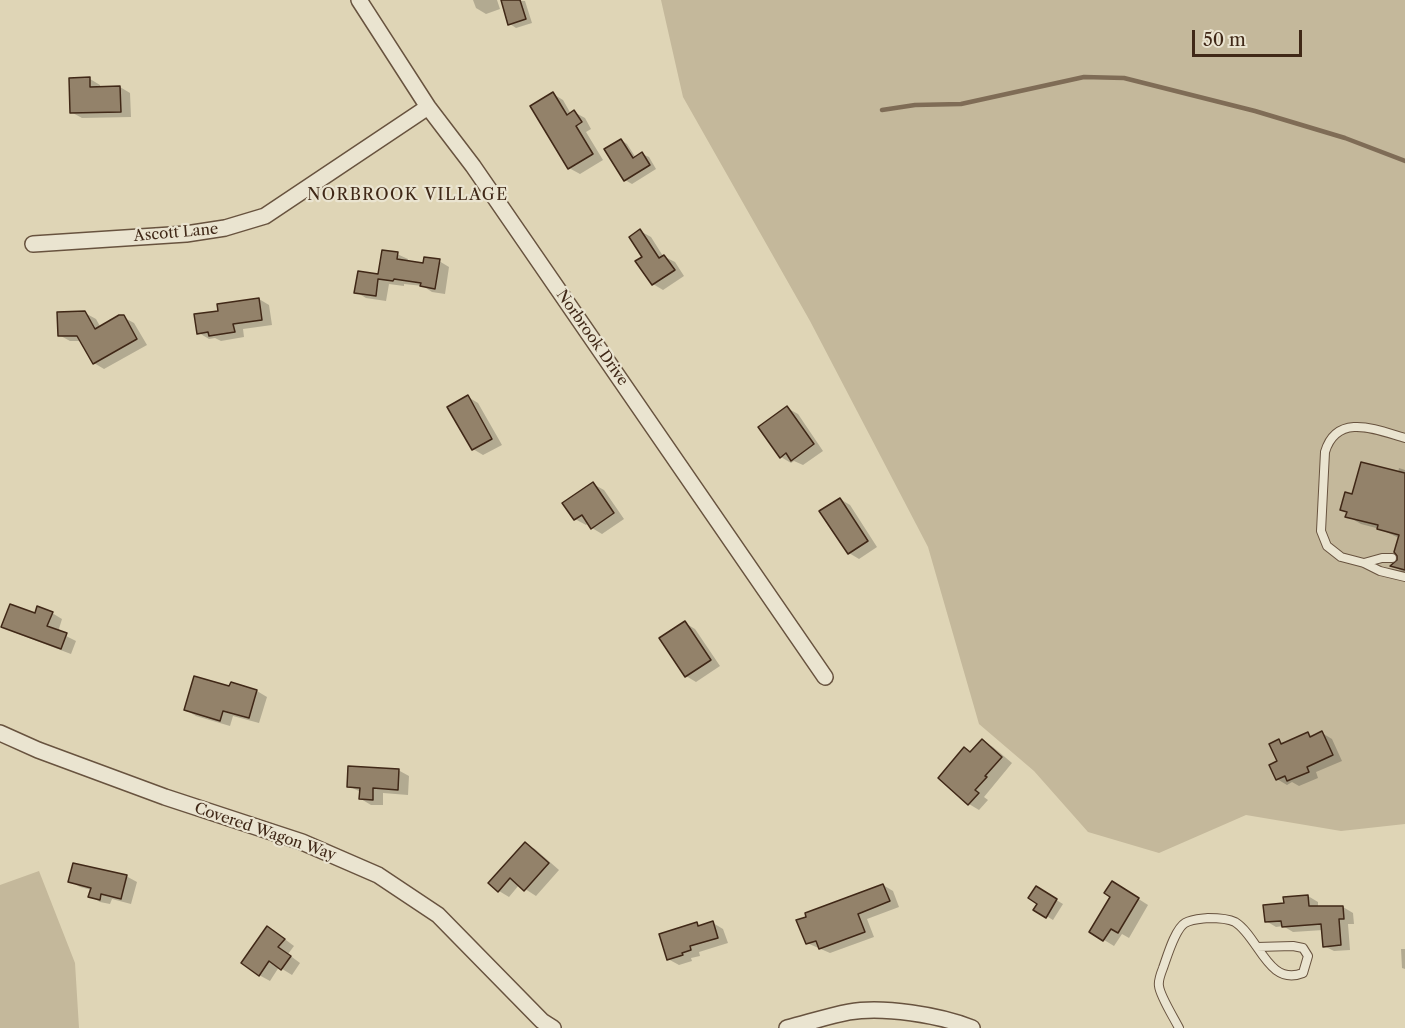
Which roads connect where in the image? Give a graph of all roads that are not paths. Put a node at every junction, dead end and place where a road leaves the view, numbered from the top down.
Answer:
1 (359, 0) edge
2 (428, 107) junction
3 (33, 243) dead end
4 (1405, 438) edge
5 (1392, 558) dead end
6 (1364, 563) junction
7 (1405, 577) edge
8 (825, 677) dead end
9 (0, 733) edge
10 (1257, 947) junction
11 (553, 1028) edge
12 (786, 1028) edge
13 (972, 1028) edge
14 (1179, 1028) edge

1 - 2 street, Norbrook Drive
2 - 3 street, Ascott Lane
2 - 8 street, Norbrook Drive
4 - 6 lane
5 - 6 lane
6 - 7 lane
9 - 11 street, Covered Wagon Way
10 - 10 lane
10 - 14 lane
12 - 13 street

